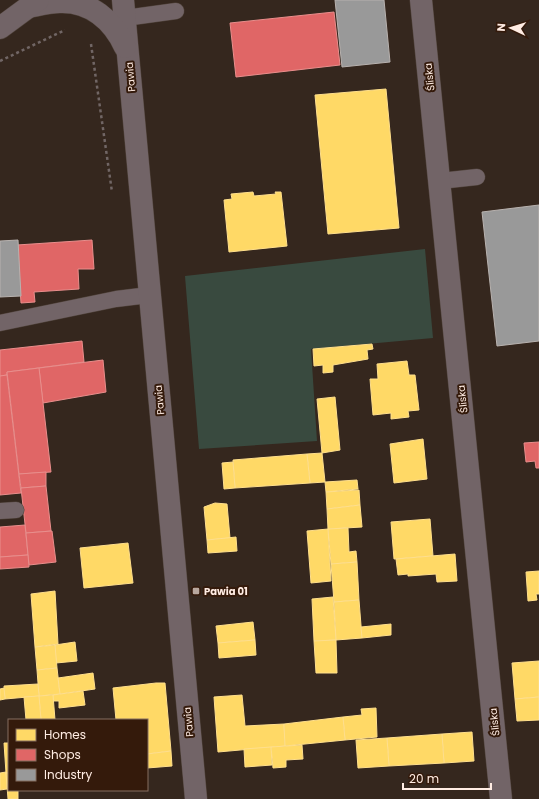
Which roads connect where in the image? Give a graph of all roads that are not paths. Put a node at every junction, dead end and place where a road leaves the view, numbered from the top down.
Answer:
1 (421, 0) edge
2 (34, 4) edge
3 (124, 9) edge
4 (176, 11) dead end
5 (0, 28) edge
6 (128, 53) junction
7 (477, 177) dead end
8 (440, 181) junction
9 (149, 295) junction
10 (0, 323) edge
11 (196, 799) edge
12 (501, 799) edge

1 - 8 street, Śliska
2 - 5 street
2 - 6 street
3 - 4 lane
3 - 6 street, Pawia
6 - 9 street, Pawia
7 - 8 lane
8 - 12 street, Śliska
9 - 10 lane
9 - 11 street, Pawia

